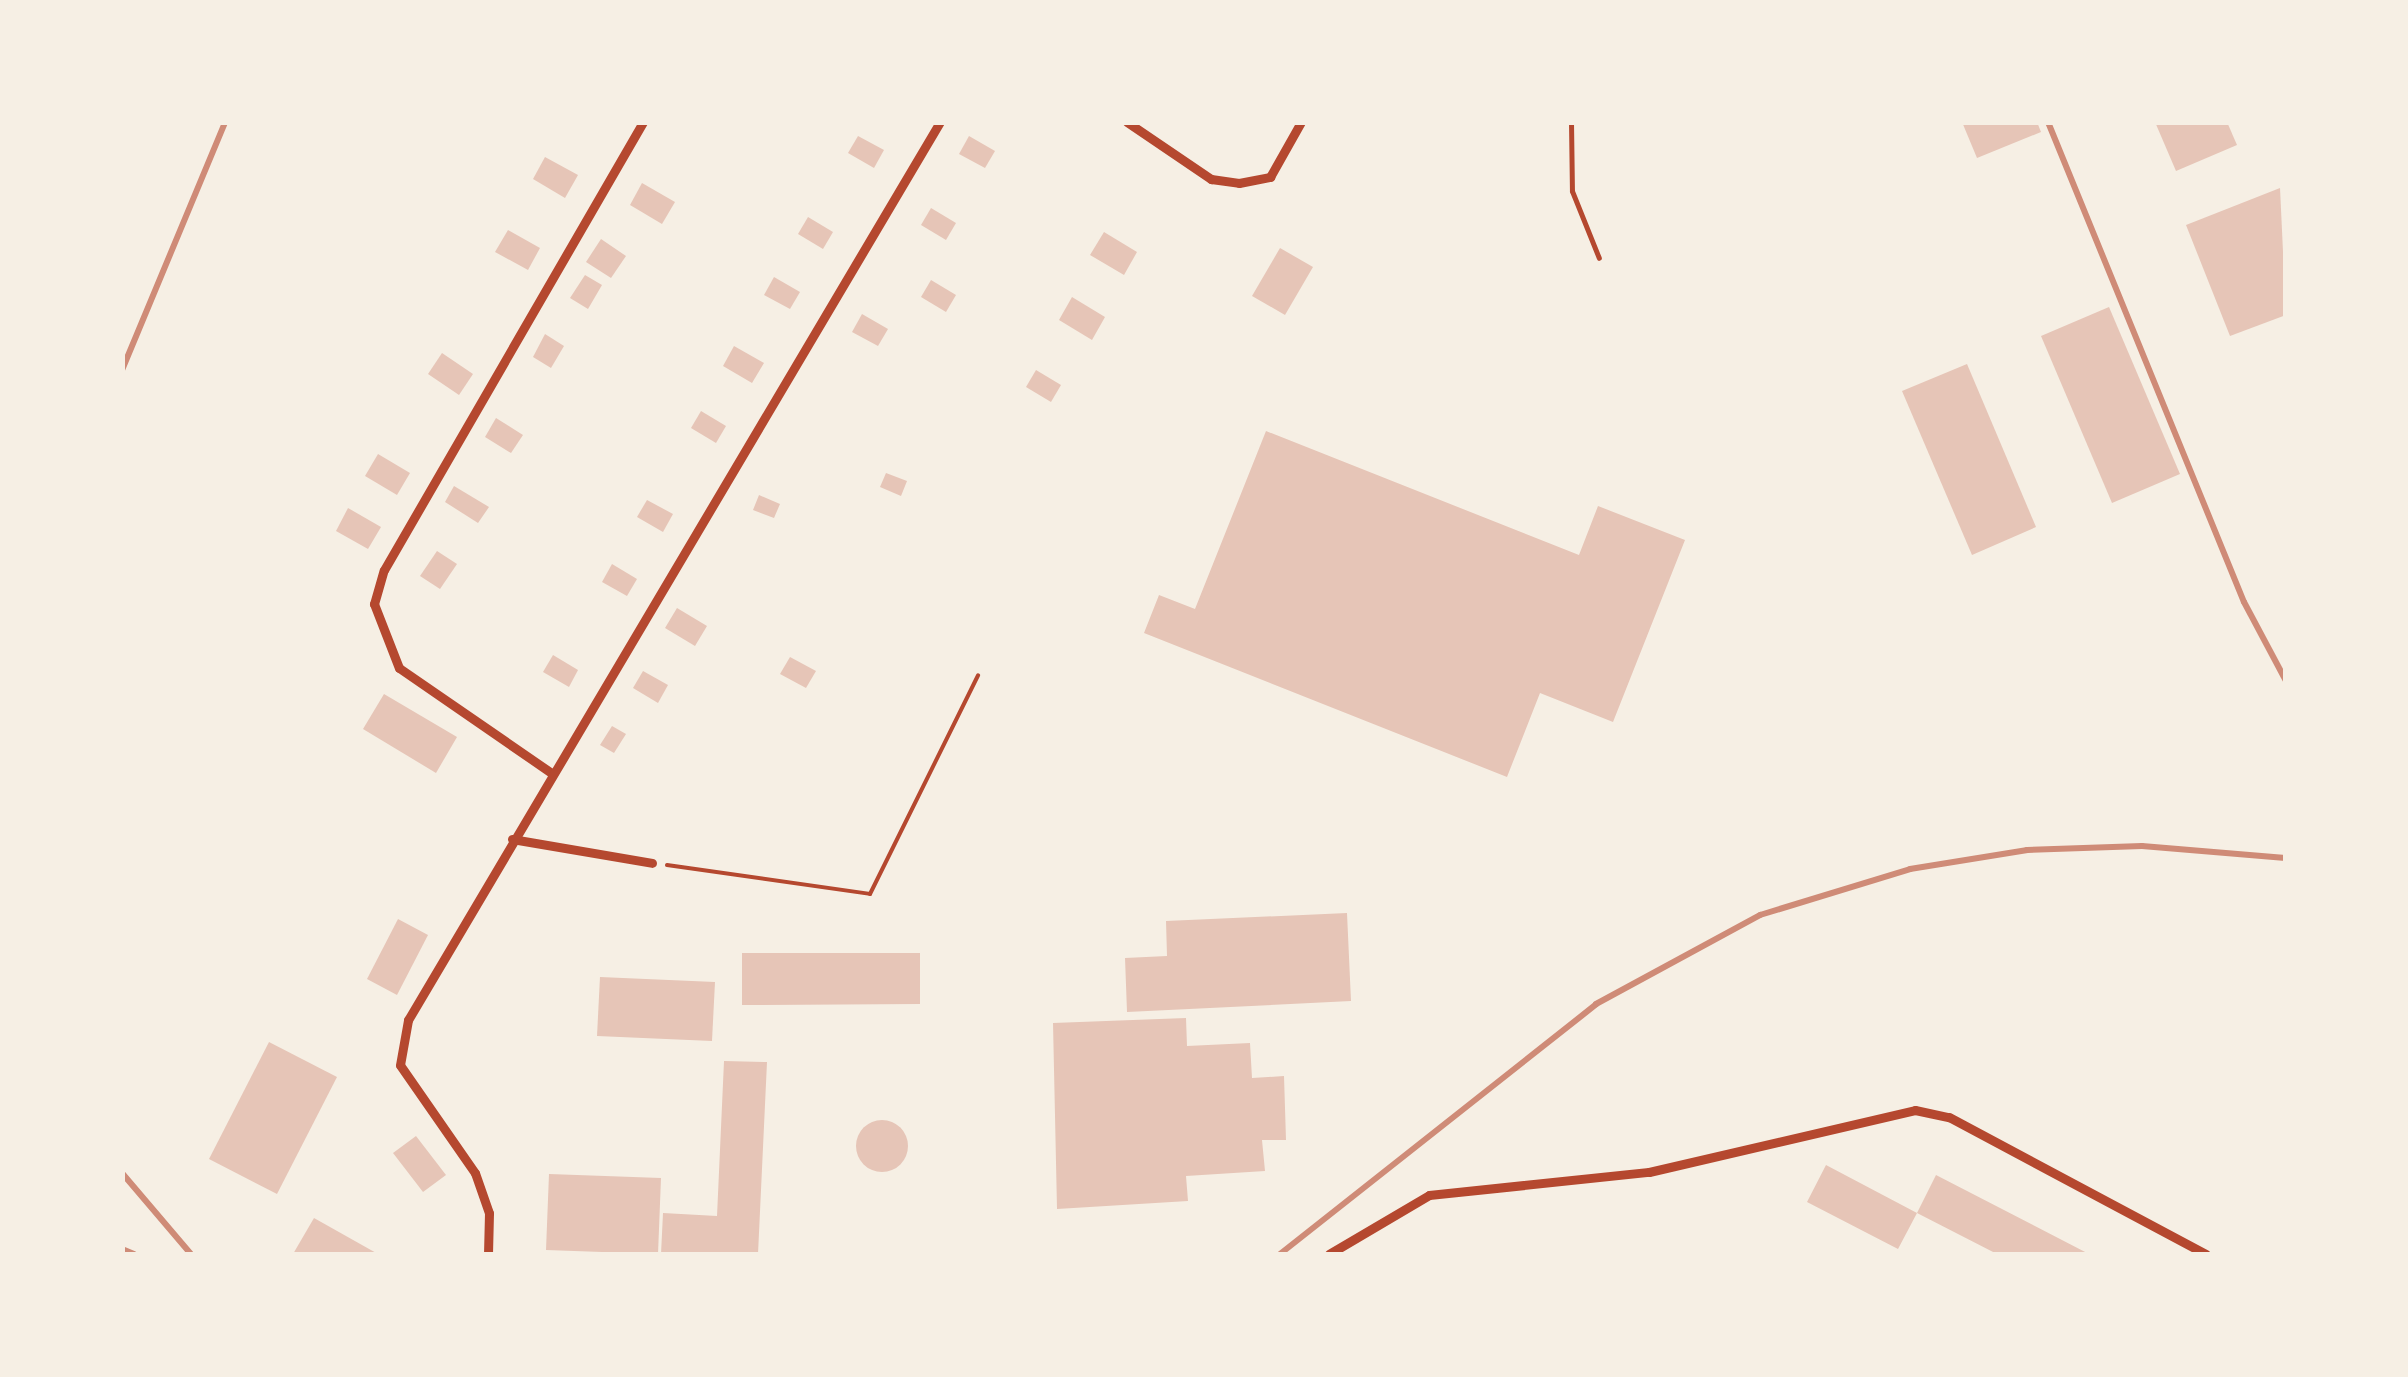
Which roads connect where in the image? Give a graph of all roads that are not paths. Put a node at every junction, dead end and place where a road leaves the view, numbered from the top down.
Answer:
1 (643, 122) edge
2 (940, 122) edge
3 (1127, 122) edge
4 (1301, 122) edge
5 (1571, 122) edge
6 (1599, 258) dead end
7 (550, 772) junction
8 (512, 839) junction
9 (652, 863) road end
10 (488, 1254) edge
11 (1328, 1254) edge
12 (2206, 1254) edge

1 - 7 street
2 - 7 street
3 - 4 street
5 - 6 lane
7 - 8 street
8 - 9 street
8 - 10 street
11 - 12 street

